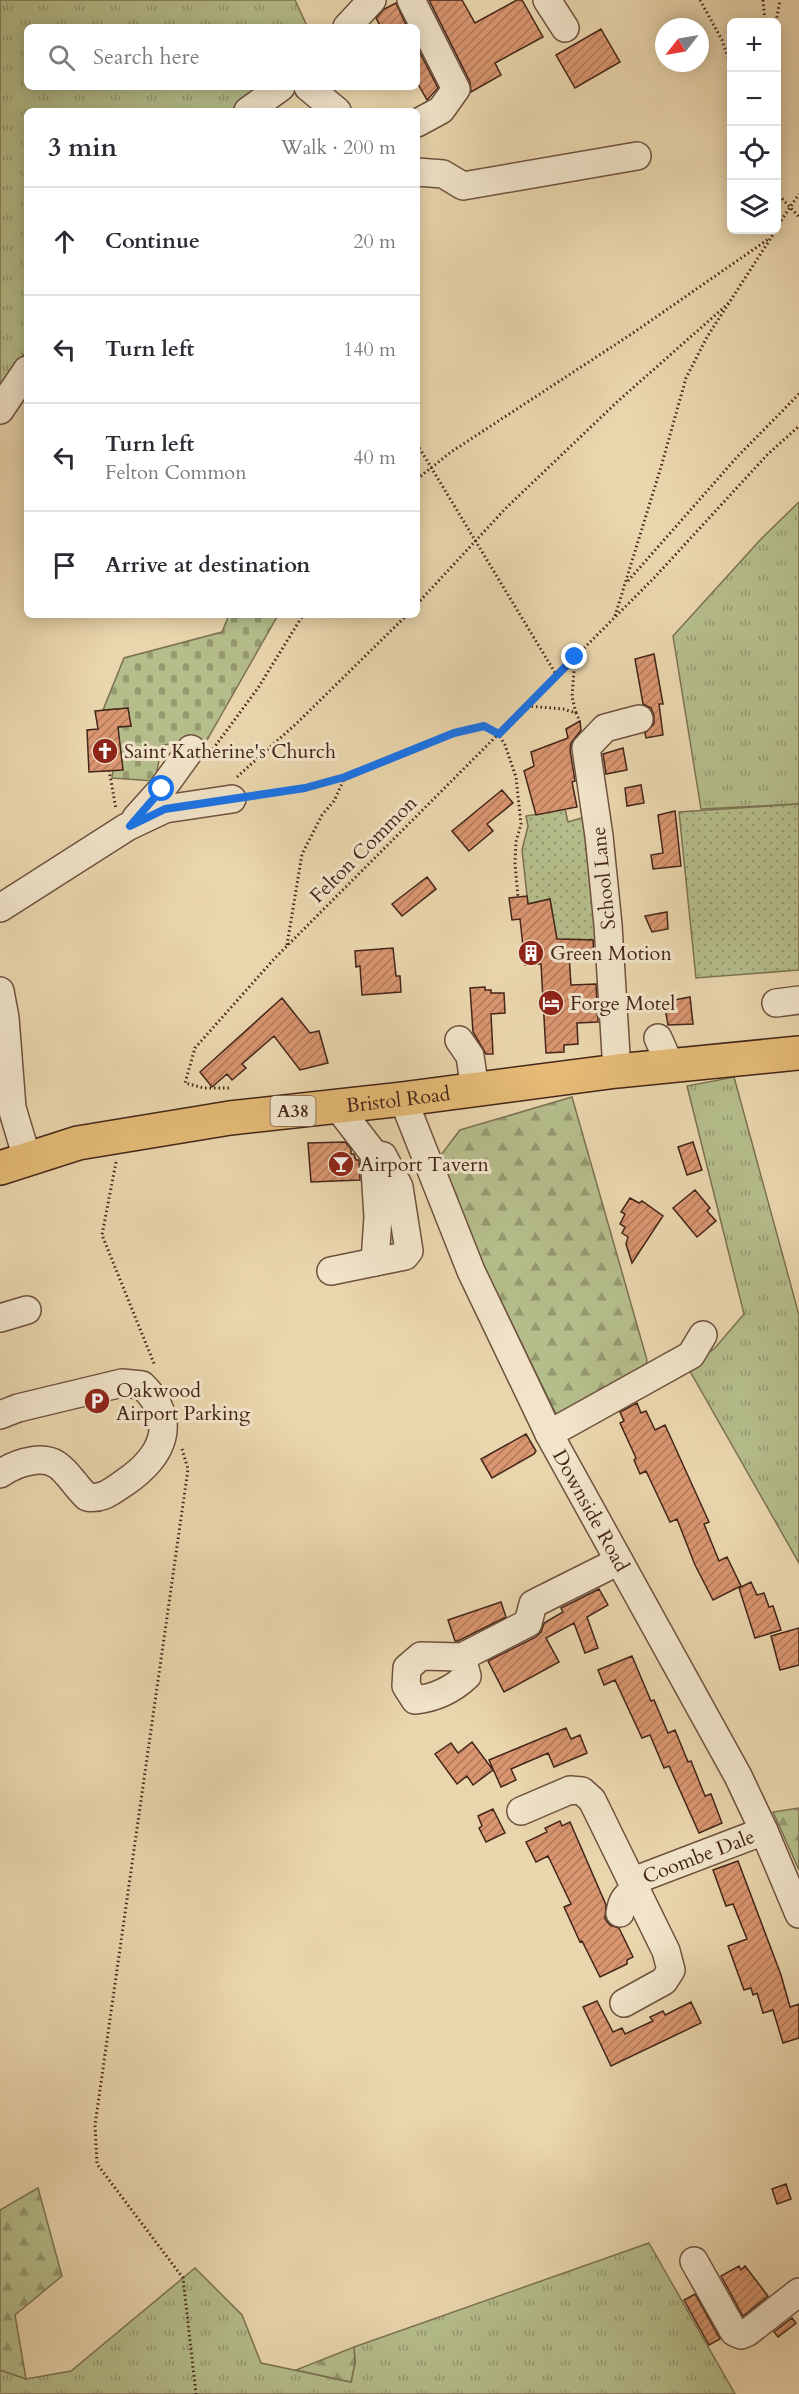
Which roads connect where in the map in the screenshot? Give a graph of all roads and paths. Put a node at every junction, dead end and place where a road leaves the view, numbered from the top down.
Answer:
1 (372, 0) edge
2 (411, 0) edge
3 (547, 0) edge
4 (700, 0) edge
5 (763, 0) edge
6 (780, 0) edge
7 (765, 18) edge
8 (777, 18) edge
9 (350, 24) edge
10 (565, 28) dead end
11 (727, 54) edge
12 (277, 90) edge
13 (312, 90) edge
14 (252, 108) edge
15 (333, 108) edge
16 (420, 121) edge
17 (637, 156) dead end
18 (420, 172) edge
19 (799, 195) edge
20 (781, 196) edge
21 (791, 206) junction
22 (799, 217) edge
23 (781, 221) edge
24 (770, 234) edge
25 (773, 234) edge
26 (770, 238) junction
27 (730, 302) junction
28 (24, 374) edge
29 (799, 394) edge
30 (0, 410) edge
31 (799, 426) edge
32 (420, 449) edge
33 (431, 468) junction
34 (420, 477) edge
35 (476, 541) junction
36 (625, 583) junction
37 (420, 601) edge
38 (615, 617) junction
39 (301, 618) edge
40 (404, 618) edge
41 (575, 657) junction
42 (556, 676) junction
43 (526, 706) junction
44 (576, 713) junction
45 (639, 719) dead end
46 (580, 721) dead end
47 (499, 734) junction
48 (202, 749) joint
49 (109, 771) dead end
50 (345, 777) junction
51 (219, 801) junction
52 (125, 829) junction
53 (518, 897) dead end
54 (0, 908) edge
55 (287, 945) junction
56 (0, 991) edge
57 (459, 1040) dead end
58 (3, 1042) edge
59 (799, 1053) edge
60 (617, 1071) junction
61 (230, 1088) dead end
62 (475, 1090) junction
63 (5, 1092) edge
64 (403, 1099) junction
65 (337, 1106) junction
66 (121, 1135) junction
67 (14, 1163) edge
68 (331, 1271) dead end
69 (27, 1310) dead end
70 (0, 1318) edge
71 (703, 1335) dead end
72 (159, 1374) dead end
73 (0, 1415) edge
74 (549, 1434) junction
75 (182, 1448) dead end
76 (0, 1474) edge
77 (619, 1561) junction
78 (462, 1657) dead end
79 (521, 1811) dead end
80 (764, 1831) junction
81 (635, 1885) junction
82 (620, 1913) dead end
83 (799, 1914) edge
84 (624, 2002) dead end
85 (694, 2261) dead end
86 (799, 2292) edge
87 (196, 2394) edge

1 - 9 street
2 - 16 street
3 - 10 street
4 - 11 path
5 - 7 path
6 - 8 path
12 - 14 street
13 - 15 street
17 - 18 street
19 - 21 path
20 - 21 path
21 - 22 path
21 - 23 path
24 - 26 path
25 - 26 path
26 - 27 path
26 - 33 path
27 - 35 path
27 - 36 path
28 - 30 street
29 - 36 path
31 - 38 path, Felton Common
32 - 33 path
33 - 34 path
33 - 35 path
35 - 37 path
35 - 42 path
36 - 38 path
38 - 41 path, Felton Common
39 - 48 path
40 - 51 path
41 - 42 path, Felton Common
41 - 44 path
42 - 43 path, Felton Common
43 - 44 path
43 - 47 path, Felton Common
44 - 46 path
45 - 60 street, School Lane
47 - 50 path
47 - 53 path
47 - 55 path, Felton Common
48 - 52 street
49 - 52 path
50 - 51 path
50 - 55 path
51 - 52 street
52 - 54 street
55 - 61 path, Felton Common
56 - 58 street
57 - 62 street
58 - 63 street
59 - 60 highway, Bristol Road / A38
60 - 62 highway, Bristol Road / A38
62 - 64 highway, Bristol Road / A38
63 - 67 street
64 - 65 highway, Bristol Road / A38
64 - 74 street, Downside Road
65 - 66 highway, Bristol Road / A38
65 - 68 street
66 - 67 highway, Bristol Road / A38
66 - 72 path
69 - 70 street
71 - 74 street
73 - 76 street
74 - 77 street, Downside Road
75 - 87 path
77 - 78 street
77 - 80 street, Downside Road
79 - 81 street, Coombe Dale
80 - 81 street, Coombe Dale
80 - 83 street, Downside Road
81 - 82 street
81 - 84 street, Coombe Dale
85 - 86 street

